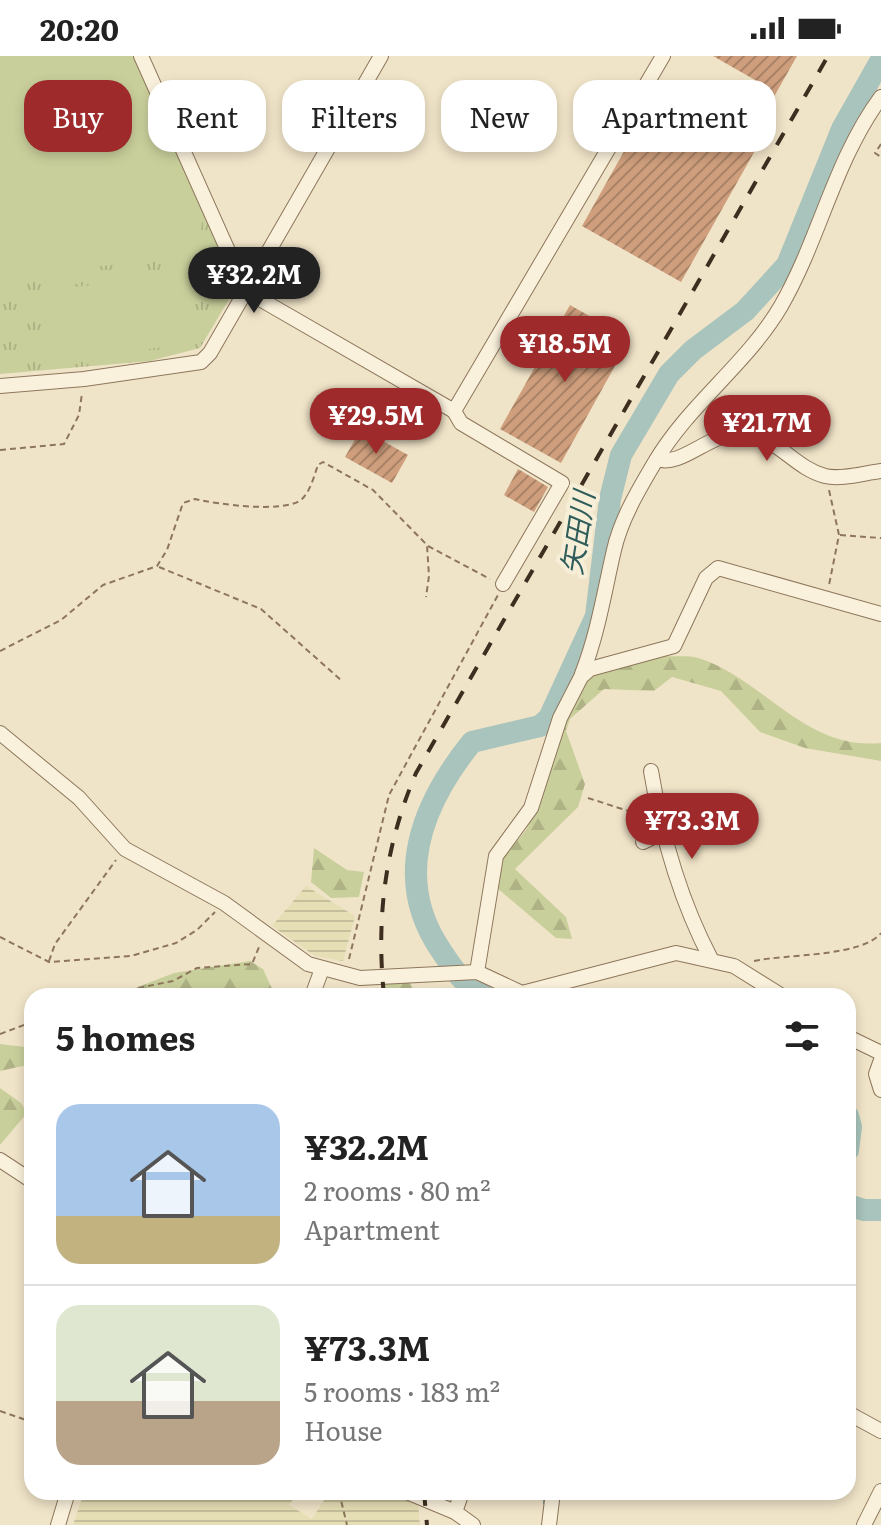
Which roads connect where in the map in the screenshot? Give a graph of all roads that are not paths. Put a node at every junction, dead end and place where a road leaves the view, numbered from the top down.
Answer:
1 (141, 56) edge
2 (381, 56) edge
3 (663, 56) edge
4 (881, 97) edge
5 (246, 291) junction
6 (0, 386) edge
7 (454, 411) junction
8 (657, 459) junction
9 (881, 471) edge
10 (503, 584) road end
11 (881, 614) edge
12 (581, 677) junction
13 (0, 733) edge
14 (651, 771) dead end
15 (700, 829) dead end
16 (661, 833) junction
17 (643, 842) dead end
18 (711, 959) junction
19 (322, 969) junction
20 (474, 972) junction
21 (315, 988) edge
22 (511, 988) edge
23 (541, 988) edge
24 (769, 988) edge
25 (856, 1041) edge
26 (881, 1053) edge
27 (881, 1060) edge
28 (881, 1090) edge
29 (0, 1160) edge
30 (24, 1176) edge
31 (856, 1417) edge
32 (881, 1431) edge
33 (881, 1491) edge
34 (66, 1500) edge
35 (426, 1500) edge
36 (459, 1500) edge
37 (552, 1500) edge
38 (455, 1512) junction
39 (58, 1525) edge
40 (473, 1525) edge
41 (549, 1525) edge
42 (864, 1525) edge

1 - 5 street
2 - 5 street
3 - 7 street
4 - 8 street
5 - 6 street
5 - 7 street
7 - 10 street
8 - 9 street
8 - 12 street
11 - 12 street
12 - 20 street
13 - 19 street
14 - 16 street
15 - 16 street
16 - 17 street
16 - 18 street
18 - 23 street
18 - 24 street
19 - 20 street
19 - 21 street
20 - 22 street
25 - 26 street
27 - 28 street
29 - 30 street
31 - 32 street
33 - 42 street
34 - 39 street
35 - 38 street
36 - 38 street
37 - 41 street
38 - 40 street

